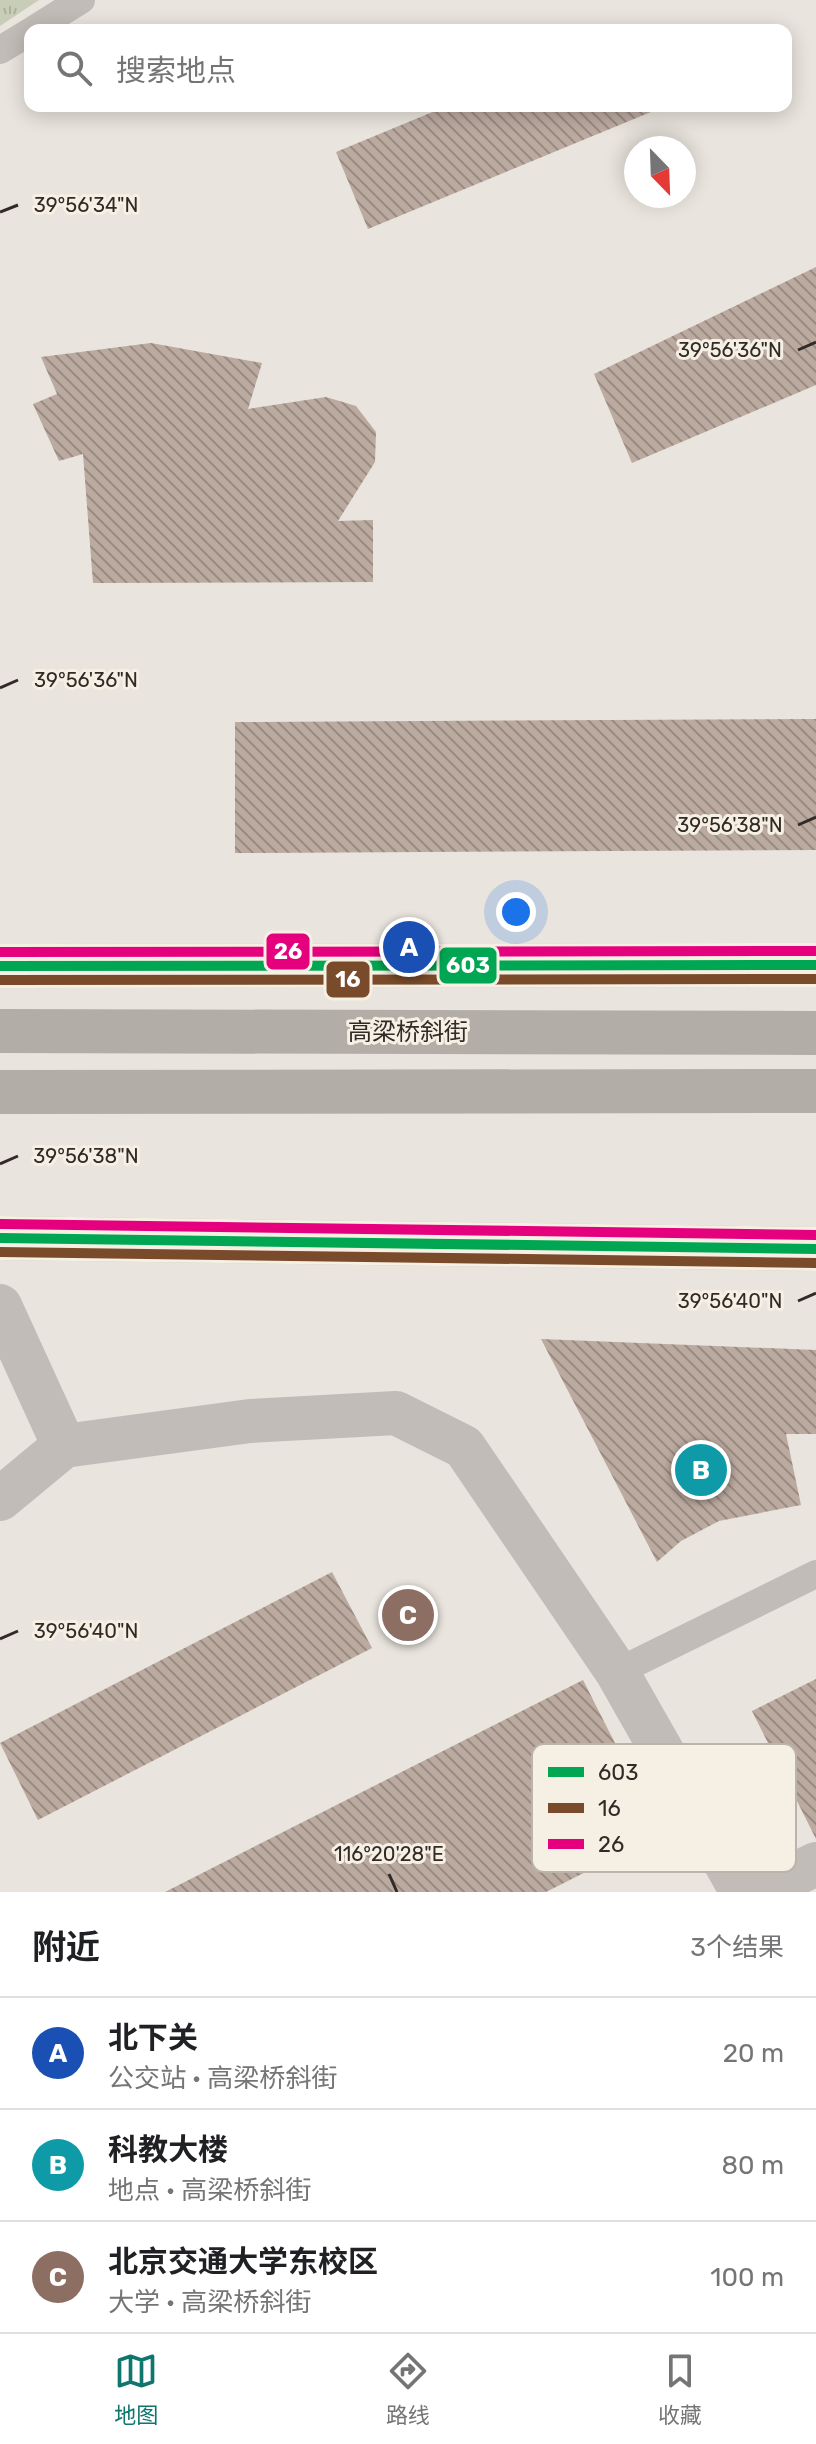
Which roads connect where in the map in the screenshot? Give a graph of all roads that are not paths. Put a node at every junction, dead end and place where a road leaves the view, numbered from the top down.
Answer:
1 (81, 0) edge
2 (42, 24) edge
3 (24, 35) edge
4 (0, 50) edge
5 (816, 965) edge
6 (0, 966) edge
7 (0, 1031) edge
8 (816, 1033) edge
9 (816, 1091) edge
10 (0, 1092) edge
11 (0, 1238) edge
12 (816, 1249) edge
13 (0, 1306) edge
14 (64, 1446) junction
15 (0, 1499) edge
16 (816, 1574) edge
17 (617, 1672) junction
18 (658, 1744) edge
19 (816, 1864) edge
20 (731, 1872) edge
21 (742, 1892) edge
22 (759, 1892) edge

1 - 2 lane
3 - 4 lane
5 - 6 street
7 - 8 main road, 高梁桥斜街
9 - 10 main road
11 - 12 street
13 - 14 street
14 - 15 street
14 - 17 street
16 - 17 lane
17 - 18 street
19 - 22 street
20 - 21 street

